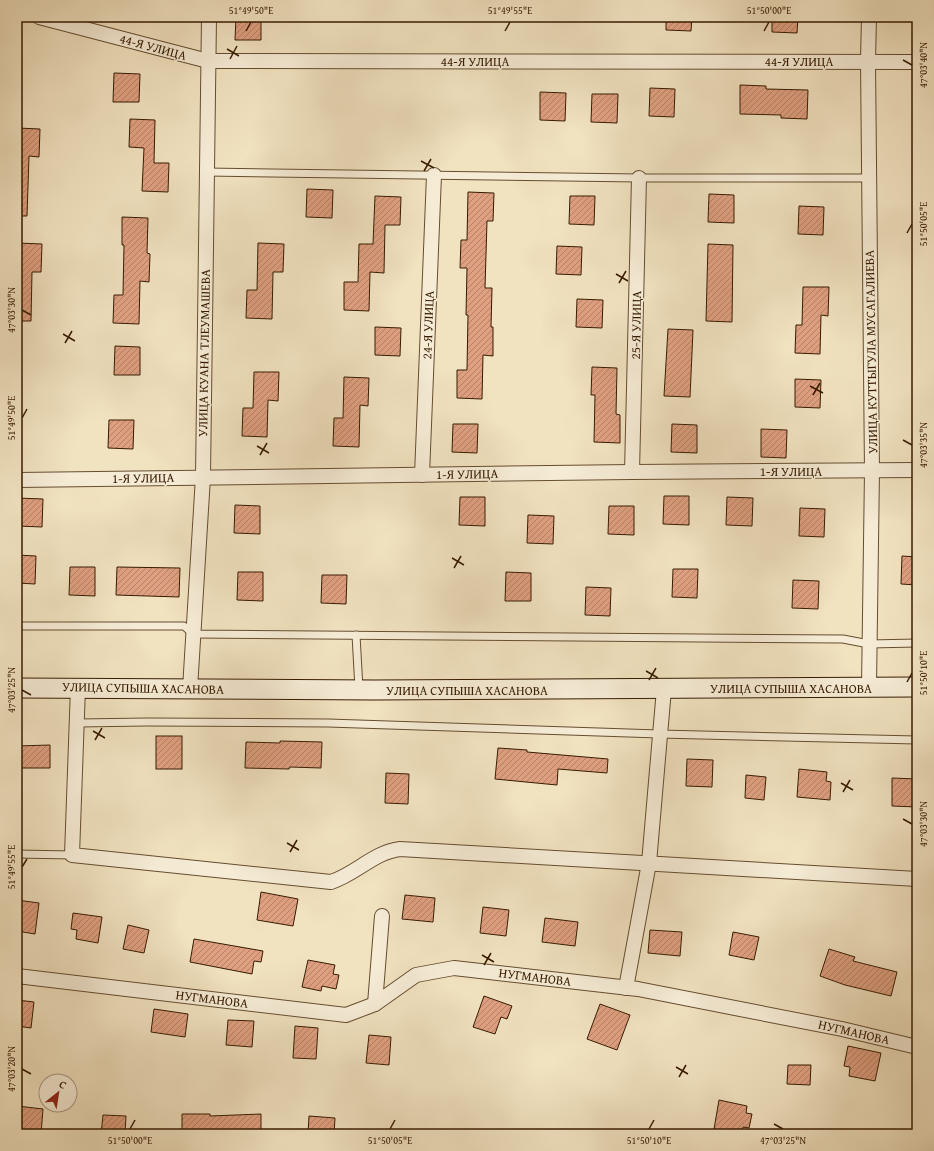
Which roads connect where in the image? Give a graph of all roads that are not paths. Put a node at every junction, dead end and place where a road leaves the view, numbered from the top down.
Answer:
1 (39, 17) edge
2 (209, 17) edge
3 (869, 17) edge
4 (208, 61) junction
5 (868, 61) junction
6 (917, 62) edge
7 (206, 172) junction
8 (434, 175) junction
9 (639, 178) junction
10 (869, 178) junction
11 (917, 470) edge
12 (872, 471) junction
13 (632, 472) junction
14 (422, 475) junction
15 (202, 477) junction
16 (17, 480) edge
17 (17, 626) edge
18 (193, 634) junction
19 (356, 635) junction
20 (917, 643) edge
21 (869, 644) junction
22 (78, 687) junction
23 (869, 687) junction
24 (917, 687) edge
25 (17, 688) edge
26 (190, 689) junction
27 (664, 689) junction
28 (359, 690) junction
29 (78, 723) junction
30 (659, 734) junction
31 (917, 740) edge
32 (17, 854) edge
33 (72, 855) junction
34 (649, 863) junction
35 (917, 879) edge
36 (382, 916) dead end
37 (17, 976) edge
38 (626, 988) junction
39 (375, 1004) junction
40 (917, 1047) edge

1 - 4 street, 44-Я УЛИЦА
2 - 4 street, УЛИЦА КУАНА ТЛЕУМАШЕВА
3 - 5 street, УЛИЦА КУТТЫГУЛА МУСАГАЛИЕВА
4 - 5 street, 44-Я УЛИЦА
4 - 7 street, УЛИЦА КУАНА ТЛЕУМАШЕВА
5 - 6 street, 44-Я УЛИЦА
5 - 10 street, УЛИЦА КУТТЫГУЛА МУСАГАЛИЕВА
7 - 8 lane
7 - 15 street, УЛИЦА КУАНА ТЛЕУМАШЕВА
8 - 9 lane
8 - 14 street, 24-Я УЛИЦА
9 - 10 lane
9 - 13 street, 25-Я УЛИЦА
10 - 12 street, УЛИЦА КУТТЫГУЛА МУСАГАЛИЕВА
11 - 12 street, 1-Я УЛИЦА
12 - 13 street, 1-Я УЛИЦА
12 - 21 street, УЛИЦА КУТТЫГУЛА МУСАГАЛИЕВА
13 - 14 street, 1-Я УЛИЦА
14 - 15 street, 1-Я УЛИЦА
15 - 16 street, 1-Я УЛИЦА
15 - 18 street, УЛИЦА КУАНА ТЛЕУМАШЕВА
17 - 18 lane
18 - 19 lane
18 - 26 street, УЛИЦА КУАНА ТЛЕУМАШЕВА
19 - 21 lane
19 - 28 lane
20 - 21 lane
21 - 23 street, УЛИЦА КУТТЫГУЛА МУСАГАЛИЕВА
22 - 25 street, УЛИЦА СУПЫША ХАСАНОВА
22 - 26 street, УЛИЦА СУПЫША ХАСАНОВА
22 - 29 street
23 - 24 street, УЛИЦА СУПЫША ХАСАНОВА
23 - 27 street, УЛИЦА СУПЫША ХАСАНОВА
26 - 28 street, УЛИЦА СУПЫША ХАСАНОВА
27 - 28 street, УЛИЦА СУПЫША ХАСАНОВА
27 - 30 street
29 - 30 lane
29 - 33 street
30 - 31 lane
30 - 34 street
32 - 33 lane
33 - 34 street
34 - 35 street
34 - 38 street
36 - 39 street
37 - 39 street, НУГМАНОВА
38 - 39 street, НУГМАНОВА
38 - 40 street, НУГМАНОВА

